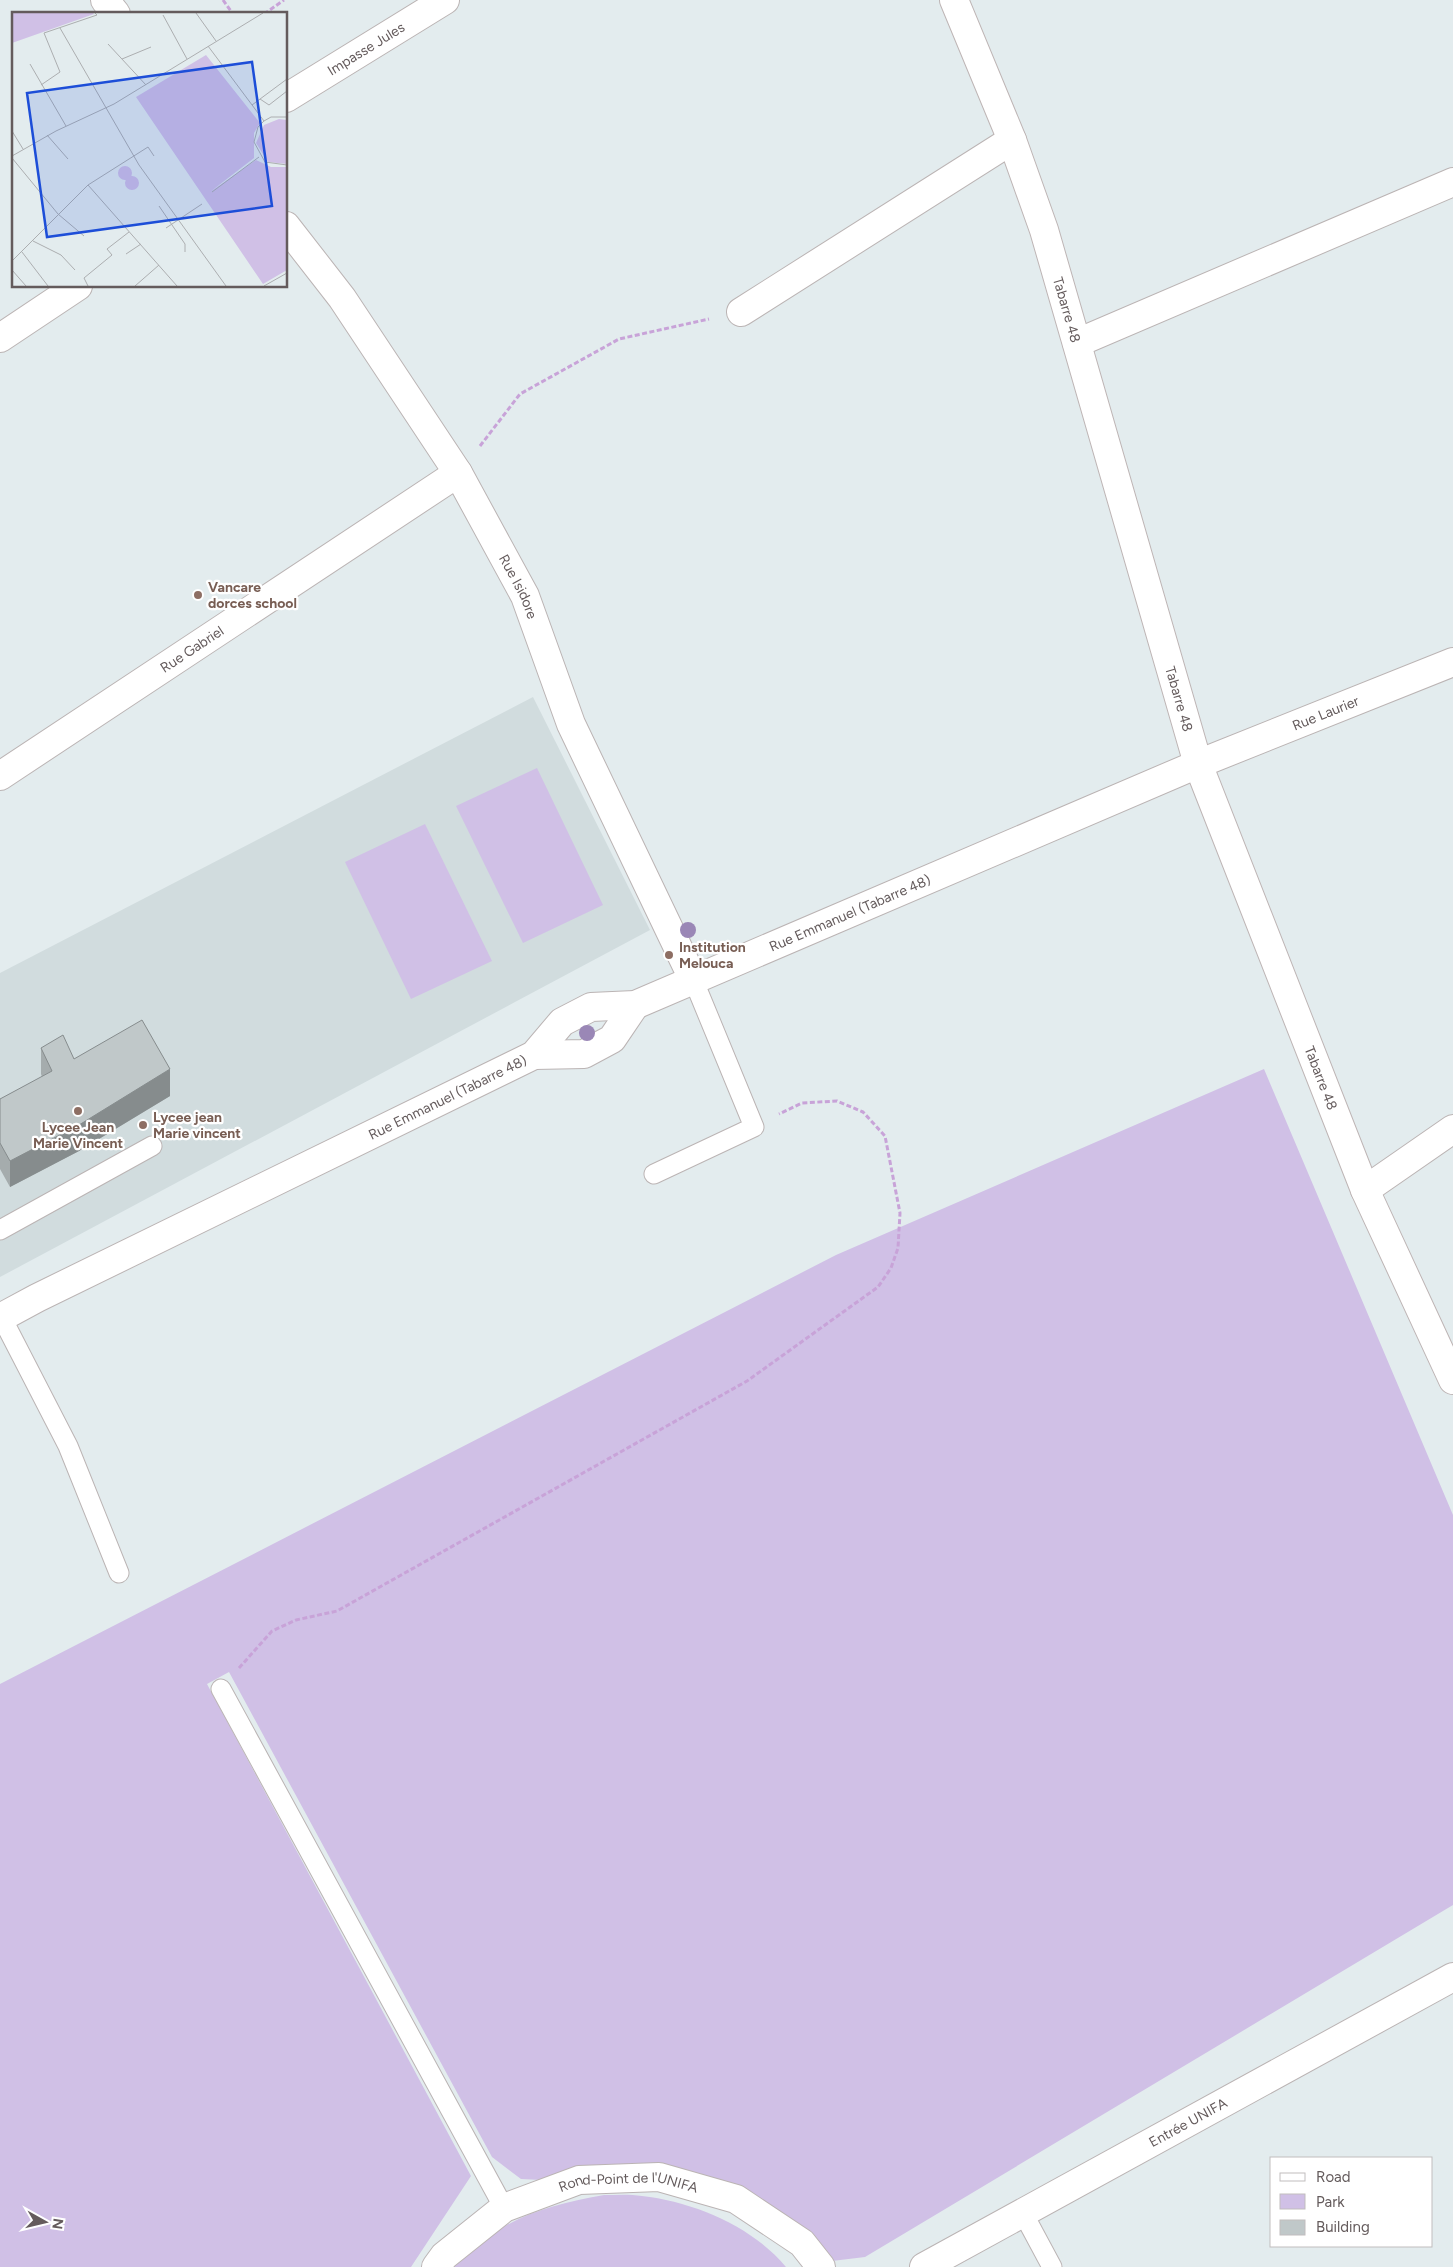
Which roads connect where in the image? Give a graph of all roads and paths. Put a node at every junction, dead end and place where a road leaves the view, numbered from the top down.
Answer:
1 (105, 0) edge
2 (223, 0) edge
3 (284, 0) edge
4 (445, 0) edge
5 (954, 0) edge
6 (114, 12) edge
7 (232, 12) edge
8 (267, 12) edge
9 (288, 97) edge
10 (1012, 140) junction
11 (1453, 182) edge
12 (288, 229) edge
13 (75, 288) edge
14 (742, 312) joint
15 (0, 338) edge
16 (1077, 342) junction
17 (458, 473) junction
18 (1453, 662) edge
19 (1198, 764) junction
20 (0, 776) edge
21 (693, 979) junction
22 (635, 1005) junction
23 (534, 1055) junction
24 (754, 1127) junction
25 (1453, 1129) edge
26 (152, 1146) dead end
27 (654, 1174) dead end
28 (1365, 1190) junction
29 (0, 1230) edge
30 (1, 1316) edge
31 (1453, 1380) edge
32 (119, 1573) dead end
33 (220, 1689) joint
34 (1453, 1977) edge
35 (504, 2208) junction
36 (1023, 2213) junction
37 (436, 2267) edge
38 (821, 2267) edge
39 (924, 2267) edge
40 (1052, 2267) edge

1 - 6 street
2 - 7 path
3 - 8 path
4 - 9 street, Impasse Jules
5 - 10 street, Tabarre 48
10 - 14 street
10 - 16 street, Tabarre 48
11 - 16 street
12 - 17 street, Rue Isidore
13 - 15 street
14 - 17 path
16 - 19 street, Tabarre 48
17 - 20 street, Rue Gabriel
17 - 21 street, Rue Isidore
18 - 19 street, Rue Laurier
19 - 21 street, Rue Emmanuel (Tabarre 48)
19 - 28 street, Tabarre 48
21 - 22 street, Rue Emmanuel (Tabarre 48)
21 - 24 lane
22 - 23 street, Rue Emmanuel (Tabarre 48)
22 - 23 street
23 - 30 street, Rue Emmanuel (Tabarre 48)
24 - 27 lane
24 - 33 path
25 - 28 street
26 - 29 lane
28 - 31 street, Tabarre 48
30 - 32 lane
33 - 35 lane
34 - 36 street, Entrée UNIFA
35 - 37 street, Rond-Point de l'UNIFA
35 - 38 street, Rond-Point de l'UNIFA
36 - 39 street, Entrée UNIFA
36 - 40 lane

